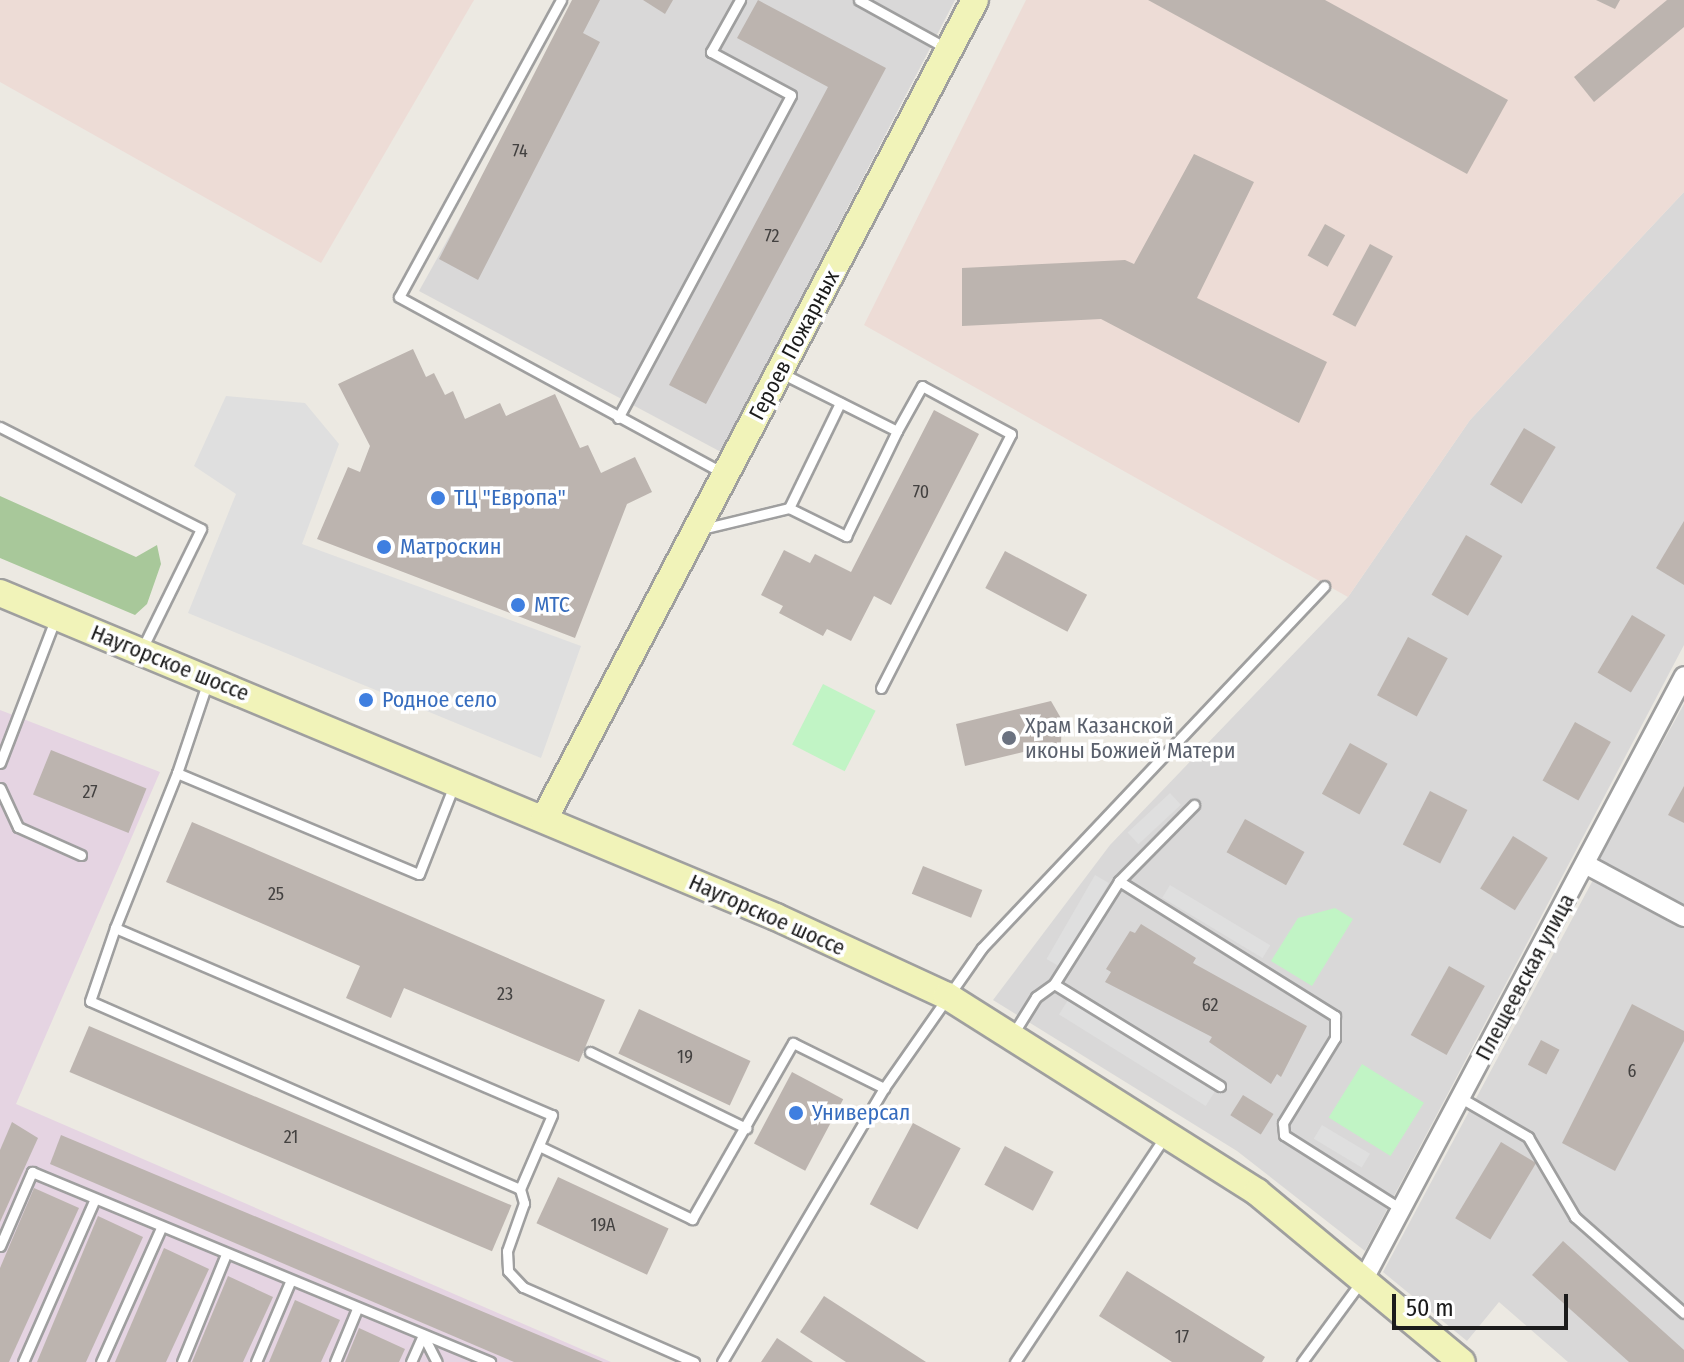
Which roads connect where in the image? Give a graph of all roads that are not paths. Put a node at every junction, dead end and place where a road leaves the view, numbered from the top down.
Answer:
1 (561, 0) edge
2 (740, 0) edge
3 (859, 0) edge
4 (975, 0) edge
5 (949, 49) junction
6 (780, 373) junction
7 (840, 403) junction
8 (618, 418) junction
9 (0, 427) edge
10 (897, 431) junction
11 (726, 474) junction
12 (789, 508) junction
13 (695, 531) junction
14 (1324, 586) dead end
15 (0, 593) edge
16 (56, 617) junction
17 (141, 651) junction
18 (1684, 676) edge
19 (209, 679) junction
20 (881, 688) dead end
21 (0, 763) edge
22 (177, 773) junction
23 (455, 782) junction
24 (0, 788) edge
25 (1194, 805) dead end
26 (544, 819) junction
27 (81, 855) dead end
28 (1585, 864) junction
29 (1119, 881) junction
30 (1684, 917) edge
31 (115, 928) junction
32 (1054, 984) junction
33 (947, 996) junction
34 (1013, 1034) junction
35 (590, 1052) dead end
36 (1220, 1086) dead end
37 (884, 1088) junction
38 (1461, 1098) junction
39 (746, 1128) junction
40 (1168, 1132) junction
41 (539, 1146) junction
42 (520, 1189) junction
43 (95, 1199) junction
44 (1401, 1209) junction
45 (161, 1228) junction
46 (0, 1246) edge
47 (226, 1254) junction
48 (1365, 1277) junction
49 (290, 1282) junction
50 (357, 1309) junction
51 (1684, 1313) edge
52 (423, 1335) junction
53 (23, 1362) edge
54 (101, 1362) edge
55 (182, 1362) edge
56 (256, 1362) edge
57 (335, 1362) edge
58 (411, 1362) edge
59 (437, 1362) edge
60 (490, 1362) edge
61 (694, 1362) edge
62 (722, 1362) edge
63 (1015, 1362) edge
64 (1302, 1362) edge
65 (1462, 1362) edge

1 - 8 lane
2 - 8 lane
3 - 5 lane
4 - 5 main road, Героев Пожарных
5 - 6 main road, Героев Пожарных
6 - 7 lane
6 - 11 main road, Героев Пожарных
7 - 10 lane
7 - 12 lane
8 - 11 lane
9 - 17 lane
10 - 12 lane
10 - 20 lane
11 - 13 main road, Героев Пожарных
12 - 13 lane
13 - 26 main road, Героев Пожарных
14 - 33 lane
15 - 16 main road, Наугорское шоссе
16 - 17 main road, Наугорское шоссе
16 - 21 lane
17 - 19 main road, Наугорское шоссе
18 - 28 street, Плещеевская улица
19 - 22 lane
19 - 23 main road, Наугорское шоссе
22 - 23 lane
22 - 31 lane
23 - 26 main road, Наугорское шоссе
24 - 27 lane
25 - 29 lane
26 - 33 main road, Наугорское шоссе
28 - 30 street
28 - 38 street, Плещеевская улица
29 - 32 lane
29 - 44 lane
31 - 41 lane
31 - 42 lane
32 - 34 lane
32 - 36 lane
33 - 34 main road, Наугорское шоссе
33 - 37 lane
34 - 40 main road, Наугорское шоссе
35 - 39 lane
37 - 39 lane
37 - 62 lane
38 - 44 street, Плещеевская улица
38 - 51 lane
39 - 41 lane
40 - 48 main road, Наугорское шоссе
40 - 63 lane
41 - 42 lane
42 - 61 lane
43 - 45 lane
43 - 46 lane
43 - 53 lane
44 - 48 street, Плещеевская улица
45 - 47 lane
45 - 54 lane
47 - 49 lane
47 - 55 lane
48 - 64 lane
48 - 65 main road, Наугорское шоссе
49 - 50 lane
49 - 56 lane
50 - 52 lane
50 - 57 lane
52 - 58 lane
52 - 59 lane
52 - 60 lane

